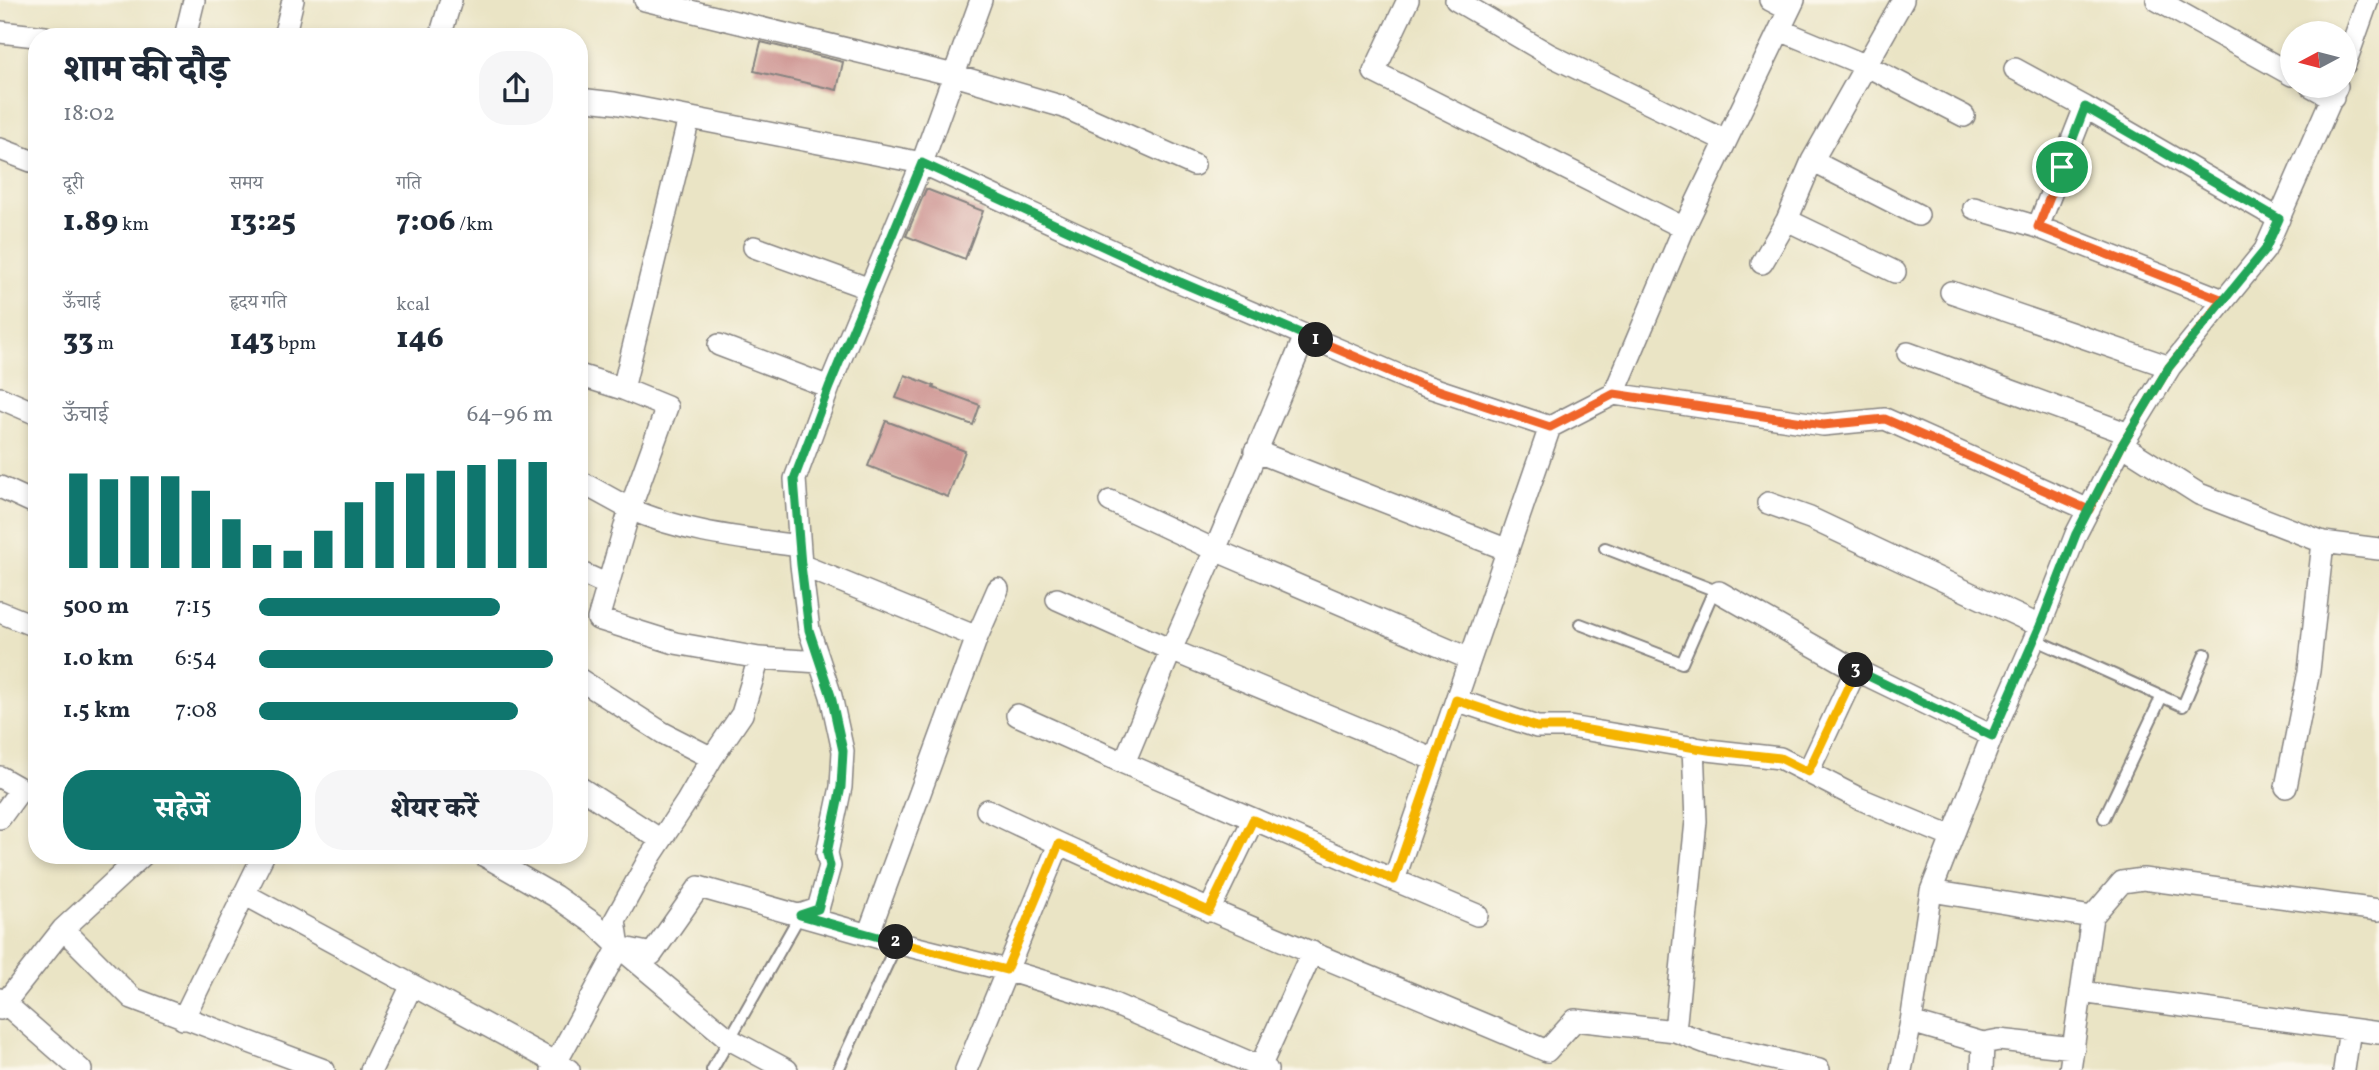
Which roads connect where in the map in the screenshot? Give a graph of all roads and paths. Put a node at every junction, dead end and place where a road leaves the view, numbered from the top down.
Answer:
1 (194, 0) edge
2 (293, 0) edge
3 (451, 0) edge
4 (645, 0) edge
5 (981, 0) edge
6 (1408, 0) edge
7 (1456, 0) edge
8 (1770, 0) edge
9 (1903, 0) edge
10 (2157, 0) edge
11 (2368, 0) edge
12 (1792, 5) edge
13 (187, 28) edge
14 (286, 28) edge
15 (443, 28) edge
16 (1780, 30) junction
17 (2357, 31) edge
18 (0, 32) edge
19 (28, 35) edge
20 (1867, 66) junction
21 (2280, 68) edge
22 (2015, 69) dead end
23 (954, 75) junction
24 (2332, 98) edge
25 (588, 100) edge
26 (2085, 107) junction
27 (1964, 116) dead end
28 (690, 117) junction
29 (1726, 141) junction
30 (0, 149) edge
31 (28, 160) edge
32 (1812, 160) junction
33 (922, 163) junction
34 (1194, 165) dead end
35 (1974, 208) dead end
36 (1918, 215) dead end
37 (2279, 219) junction
38 (1787, 220) junction
39 (2038, 227) junction
40 (1684, 228) junction
41 (754, 247) dead end
42 (1762, 263) dead end
43 (1895, 272) dead end
44 (870, 289) junction
45 (1951, 292) dead end
46 (2223, 300) junction
47 (1305, 336) junction
48 (719, 345) dead end
49 (1908, 354) dead end
50 (2169, 367) junction
51 (588, 378) edge
52 (829, 387) junction
53 (623, 389) junction
54 (1614, 394) junction
55 (0, 398) edge
56 (28, 410) edge
57 (1550, 427) junction
58 (2126, 440) junction
59 (1255, 451) junction
60 (588, 486) edge
61 (0, 487) edge
62 (28, 500) edge
63 (1110, 501) dead end
64 (1768, 503) dead end
65 (629, 509) junction
66 (2089, 510) junction
67 (2323, 542) junction
68 (1605, 548) dead end
69 (2379, 549) edge
70 (1215, 550) junction
71 (1508, 550) junction
72 (800, 555) junction
73 (588, 576) edge
74 (608, 585) junction
75 (998, 589) dead end
76 (1716, 591) junction
77 (1057, 599) dead end
78 (0, 612) edge
79 (28, 623) edge
80 (1580, 624) dead end
81 (2037, 632) junction
82 (976, 637) junction
83 (1171, 650) junction
84 (2205, 654) dead end
85 (759, 658) junction
86 (1470, 659) junction
87 (819, 662) junction
88 (1856, 670) junction
89 (588, 685) edge
90 (2162, 696) junction
91 (1456, 700) junction
92 (1017, 715) dead end
93 (1992, 736) junction
94 (1693, 747) junction
95 (712, 758) junction
96 (1434, 760) junction
97 (1124, 763) junction
98 (1808, 772) junction
99 (0, 777) edge
100 (2286, 787) dead end
101 (28, 791) edge
102 (28, 793) edge
103 (588, 794) edge
104 (987, 810) dead end
105 (0, 818) edge
106 (2104, 818) dead end
107 (1253, 820) junction
108 (1952, 838) junction
109 (661, 840) junction
110 (1059, 844) junction
111 (133, 864) edge
112 (259, 864) edge
113 (499, 864) edge
114 (1394, 880) junction
115 (1931, 891) junction
116 (244, 894) junction
117 (2379, 909) edge
118 (1209, 911) junction
119 (800, 915) junction
120 (1477, 915) dead end
121 (2092, 917) junction
122 (63, 929) junction
123 (868, 934) junction
124 (897, 943) junction
125 (619, 947) junction
126 (1312, 952) junction
127 (1006, 970) junction
128 (412, 985) junction
129 (2081, 992) junction
130 (2, 1003) edge
131 (183, 1019) junction
132 (1911, 1022) junction
133 (2350, 1029) junction
134 (1675, 1031) junction
135 (2379, 1033) edge
136 (729, 1039) junction
137 (1983, 1044) junction
138 (2074, 1048) junction
139 (266, 1060) edge
140 (1252, 1066) edge
141 (559, 1067) edge
142 (81, 1070) edge
143 (324, 1070) edge
144 (371, 1070) edge
145 (712, 1070) edge
146 (787, 1070) edge
147 (838, 1070) edge
148 (967, 1070) edge
149 (1819, 1070) edge
150 (1901, 1070) edge
151 (1982, 1070) edge
152 (2070, 1070) edge
153 (2344, 1070) edge

1 - 13 street
2 - 14 street
3 - 15 street
4 - 23 street
5 - 23 street
6 - 40 street
7 - 29 street
8 - 12 street
9 - 20 street
10 - 21 street
11 - 17 street
12 - 16 street
16 - 20 street
16 - 29 street
18 - 19 street
20 - 27 street
20 - 32 street
22 - 26 street
23 - 33 street
23 - 34 street
24 - 37 street
25 - 28 street
26 - 37 street
26 - 39 street
28 - 33 street
28 - 53 street
29 - 40 street
30 - 31 street
32 - 36 street
32 - 38 street
33 - 44 street
33 - 47 street
35 - 39 street
37 - 46 street
38 - 42 street
38 - 43 street
39 - 46 street
40 - 54 street
41 - 44 street
44 - 52 street
45 - 50 street
46 - 50 street
47 - 57 street
47 - 59 street
48 - 52 street
49 - 58 street
50 - 58 street
51 - 53 street
52 - 72 street
53 - 65 street
54 - 57 street
54 - 66 street
55 - 56 street
57 - 71 street
58 - 66 street
58 - 67 street
59 - 70 street
59 - 71 street
60 - 65 street
61 - 62 street
63 - 70 street
64 - 81 street
65 - 72 street
65 - 74 street
66 - 81 street
67 - 69 street
67 - 100 street
68 - 76 lane
70 - 83 street
70 - 86 street
71 - 86 street
72 - 82 street
72 - 87 street
73 - 74 street
74 - 85 street
75 - 82 street
76 - 80 lane
76 - 88 street
77 - 83 street
78 - 79 street
81 - 90 lane
81 - 93 street
82 - 123 street
83 - 96 street
83 - 97 street
84 - 90 lane
85 - 87 street
85 - 95 street
86 - 91 street
87 - 119 street
88 - 93 street
88 - 98 street
89 - 95 street
90 - 106 lane
91 - 94 street
91 - 96 street
92 - 97 street
93 - 108 street
94 - 98 street
94 - 134 street
95 - 109 street
96 - 114 street
97 - 107 street
98 - 108 street
99 - 101 street
102 - 105 street
103 - 109 street
104 - 110 street
107 - 114 street
107 - 118 street
108 - 115 street
109 - 125 street
110 - 118 street
110 - 127 street
111 - 122 street
112 - 116 street
113 - 125 street
114 - 120 street
115 - 121 street
115 - 132 street
116 - 128 street
116 - 131 street
117 - 121 street
118 - 126 street
119 - 123 street
119 - 125 street
119 - 136 lane
121 - 129 street
122 - 130 street
122 - 131 street
123 - 124 street
124 - 127 street
124 - 147 lane
125 - 136 street
125 - 141 street
126 - 134 street
126 - 140 street
127 - 140 street
127 - 148 street
128 - 141 street
128 - 144 street
129 - 133 street
129 - 138 street
130 - 142 street
131 - 139 street
132 - 137 street
132 - 150 street
133 - 135 street
133 - 153 street
134 - 149 street
136 - 145 lane
136 - 146 street
137 - 138 street
137 - 151 street
138 - 152 street
139 - 143 street

